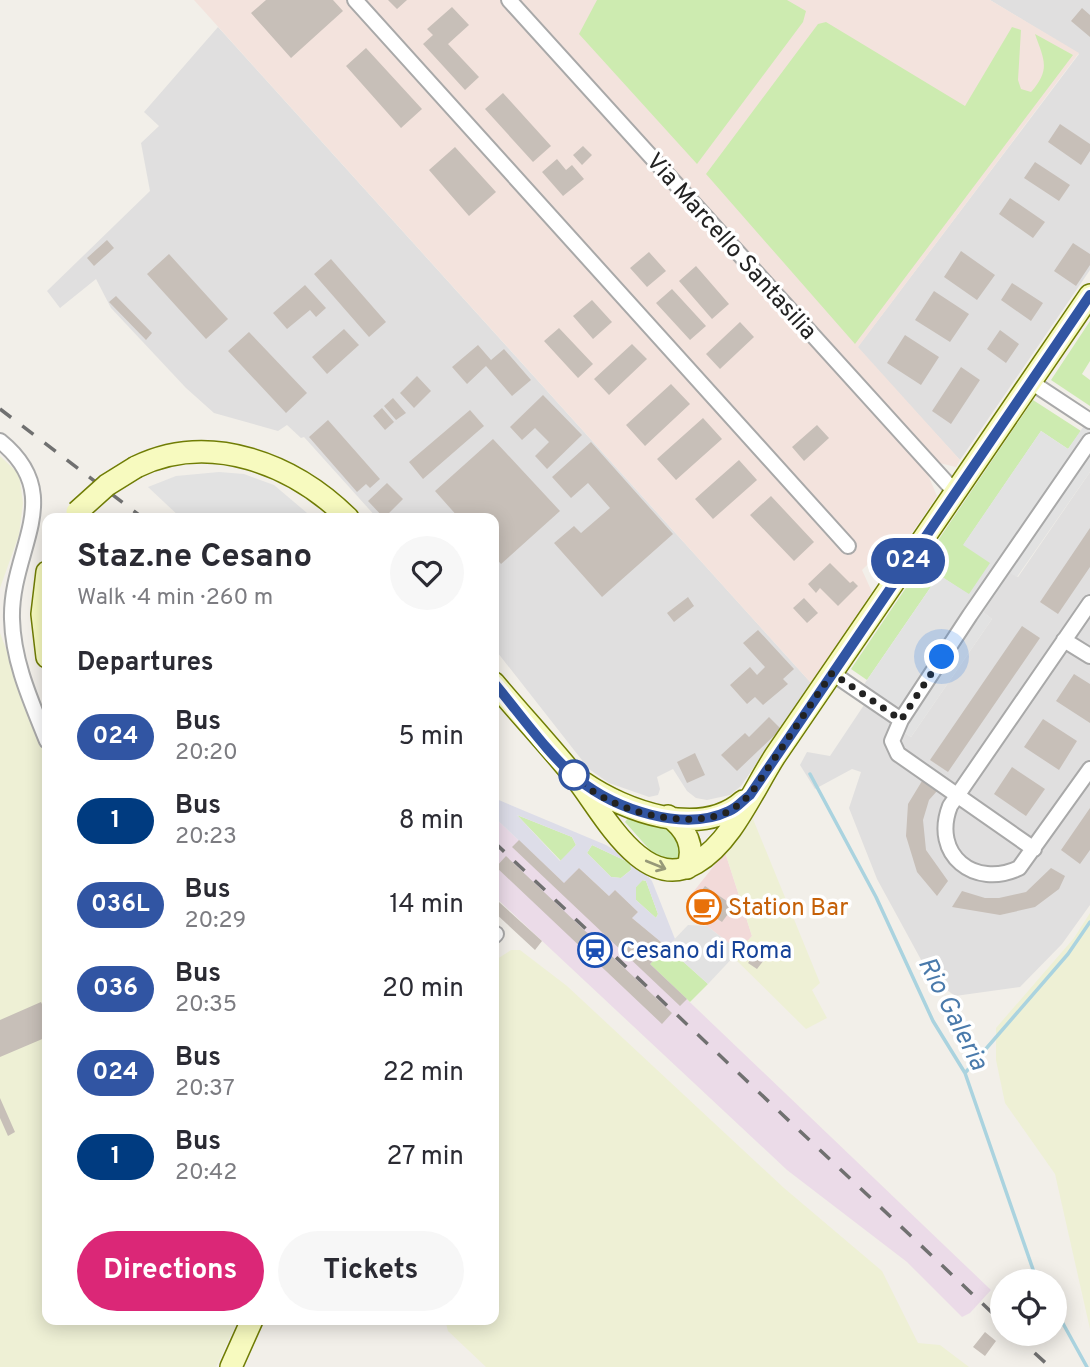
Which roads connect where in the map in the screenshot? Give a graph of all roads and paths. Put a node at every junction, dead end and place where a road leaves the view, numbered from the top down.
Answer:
1 (355, 0) edge
2 (509, 0) edge
3 (1090, 295) edge
4 (1031, 382) junction
5 (1090, 421) edge
6 (0, 440) edge
7 (1090, 441) edge
8 (955, 492) junction
9 (77, 513) edge
10 (342, 513) edge
11 (848, 546) dead end
12 (1090, 603) edge
13 (1064, 640) junction
14 (1090, 656) edge
15 (832, 673) junction
16 (499, 689) edge
17 (901, 720) junction
18 (42, 728) edge
19 (1090, 769) edge
20 (576, 778) junction
21 (750, 795) junction
22 (957, 796) junction
23 (668, 816) junction
24 (1034, 849) junction
25 (687, 868) junction
26 (250, 1325) edge
27 (231, 1367) edge

1 - 11 street
2 - 8 street, Via Marcello Santasilia
3 - 4 street
4 - 5 street
4 - 8 street
6 - 18 street
7 - 17 street
8 - 15 street
9 - 10 street, bridge
12 - 13 street
13 - 14 street
13 - 22 street
15 - 17 street
15 - 21 street
16 - 20 street
17 - 22 street
19 - 24 street
20 - 23 street
20 -> 25 street
21 - 23 street
21 - 25 street
22 - 24 street
22 - 24 street
23 - 25 street
26 - 27 street

